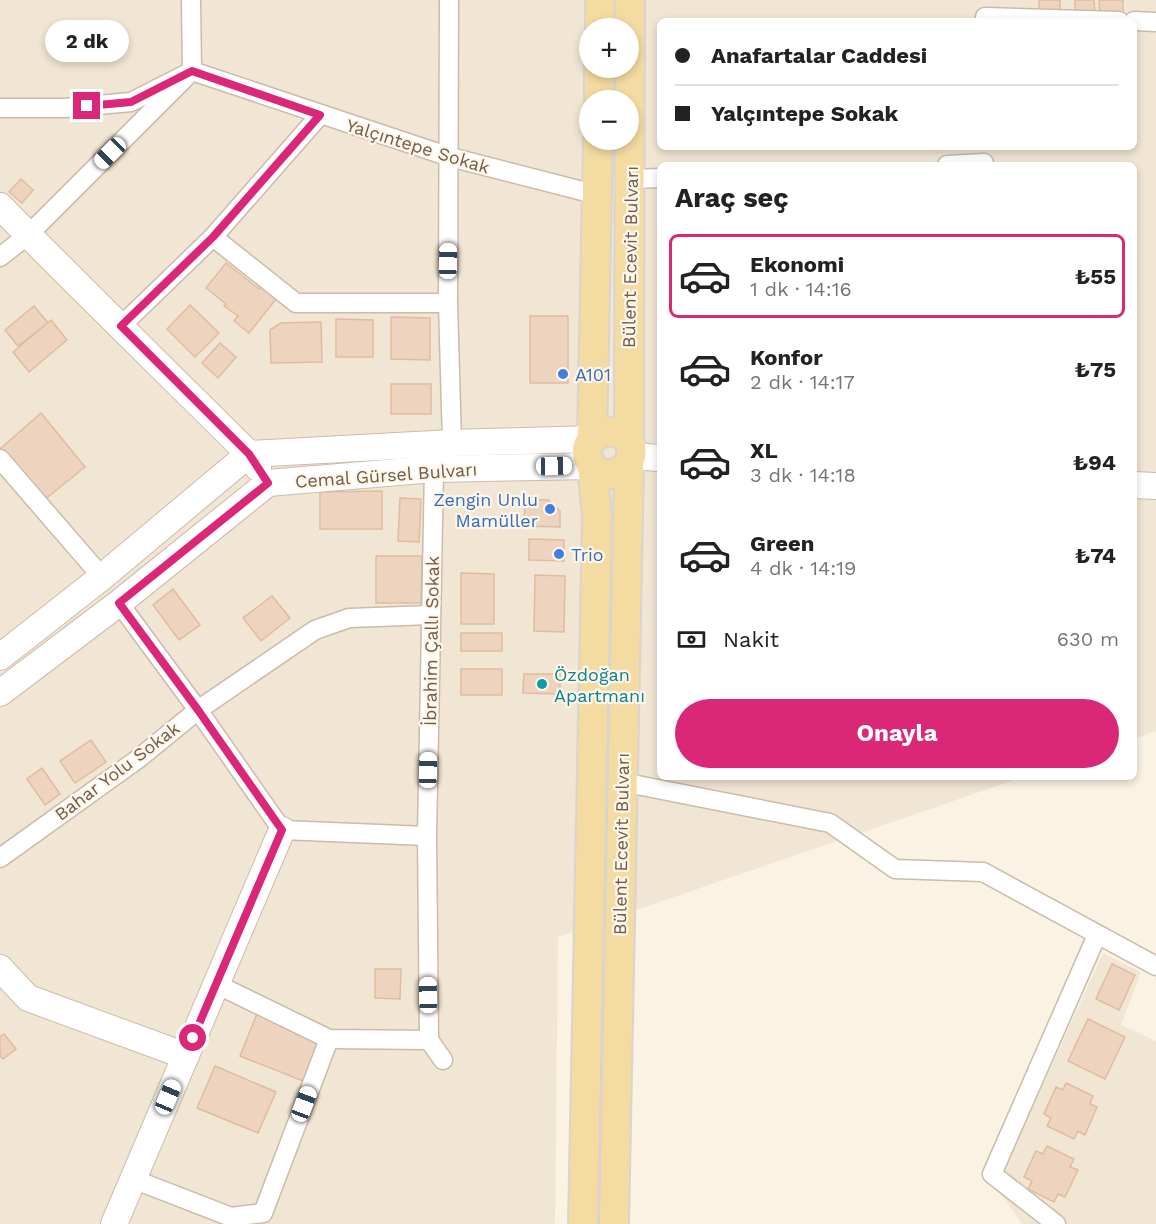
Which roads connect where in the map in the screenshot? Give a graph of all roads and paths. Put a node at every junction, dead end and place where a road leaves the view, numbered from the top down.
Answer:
1 (191, 0) edge
2 (449, 0) edge
3 (600, 0) edge
4 (630, 0) edge
5 (986, 13) edge
6 (600, 18) edge
7 (1069, 18) edge
8 (1137, 21) edge
9 (1156, 22) edge
10 (192, 71) junction
11 (0, 108) edge
12 (320, 115) junction
13 (598, 150) edge
14 (450, 158) junction
15 (984, 158) edge
16 (963, 162) edge
17 (657, 178) edge
18 (631, 179) junction
19 (598, 195) junction
20 (0, 206) edge
21 (28, 234) junction
22 (213, 237) junction
23 (0, 257) edge
24 (448, 303) junction
25 (121, 326) junction
26 (452, 443) junction
27 (592, 452) junction
28 (249, 454) junction
29 (630, 454) junction
30 (657, 458) edge
31 (0, 459) edge
32 (434, 469) junction
33 (268, 483) junction
34 (1137, 485) edge
35 (1156, 486) edge
36 (102, 577) junction
37 (119, 603) junction
38 (431, 615) junction
39 (0, 657) edge
40 (0, 693) edge
41 (198, 710) junction
42 (622, 782) junction
43 (282, 830) junction
44 (427, 836) junction
45 (0, 858) edge
46 (1097, 935) junction
47 (1156, 966) edge
48 (0, 969) edge
49 (216, 984) junction
50 (329, 1039) junction
51 (429, 1040) junction
52 (186, 1056) junction
53 (443, 1060) dead end
54 (134, 1179) junction
55 (114, 1224) edge
56 (583, 1224) edge
57 (614, 1224) edge
58 (1056, 1224) edge

1 - 10 street
2 - 14 street
3 - 6 main road
4 - 18 main road, Bülent Ecevit Bulvarı
5 - 7 street
8 - 9 street
10 - 11 street
10 - 12 street, Yalçıntepe Sokak
10 - 21 street
12 - 14 street, Yalçıntepe Sokak
12 - 22 street
13 - 19 main road, Bülent Ecevit Bulvarı
14 - 19 street, Yalçıntepe Sokak
14 - 24 street
15 - 16 street
17 - 18 street
18 - 29 main road, Bülent Ecevit Bulvarı
19 - 27 main road, Bülent Ecevit Bulvarı
20 - 21 street
21 - 23 street
21 - 25 street
22 - 24 street
22 - 25 street
24 - 26 street
25 - 28 street
26 - 27 street, Cemal Gürsel Bulvarı
26 - 28 street, Cemal Gürsel Bulvarı
27 - 29 main road
27 - 32 street, Cemal Gürsel Bulvarı
27 - 56 main road, Bülent Ecevit Bulvarı
28 - 33 street
28 - 36 street
29 - 30 street
29 - 42 main road, Bülent Ecevit Bulvarı
31 - 36 street
32 - 33 street, Cemal Gürsel Bulvarı
32 - 38 street, İbrahim Çallı Sokak
33 - 37 street, Cemal Gürsel Bulvarı
34 - 35 street
36 - 39 street
37 - 40 street, Cemal Gürsel Bulvarı
37 - 41 street
38 - 41 street, Bahar Yolu Sokak
38 - 44 street, İbrahim Çallı Sokak
41 - 43 street
41 - 45 street, Bahar Yolu Sokak
42 - 46 street
42 - 57 main road, Bülent Ecevit Bulvarı
43 - 44 street
43 - 49 street
44 - 51 street, İbrahim Çallı Sokak
46 - 47 street
46 - 58 street
48 - 52 street
49 - 50 street
49 - 52 street
50 - 51 street
50 - 54 street
51 - 53 street
52 - 54 street
54 - 55 street

